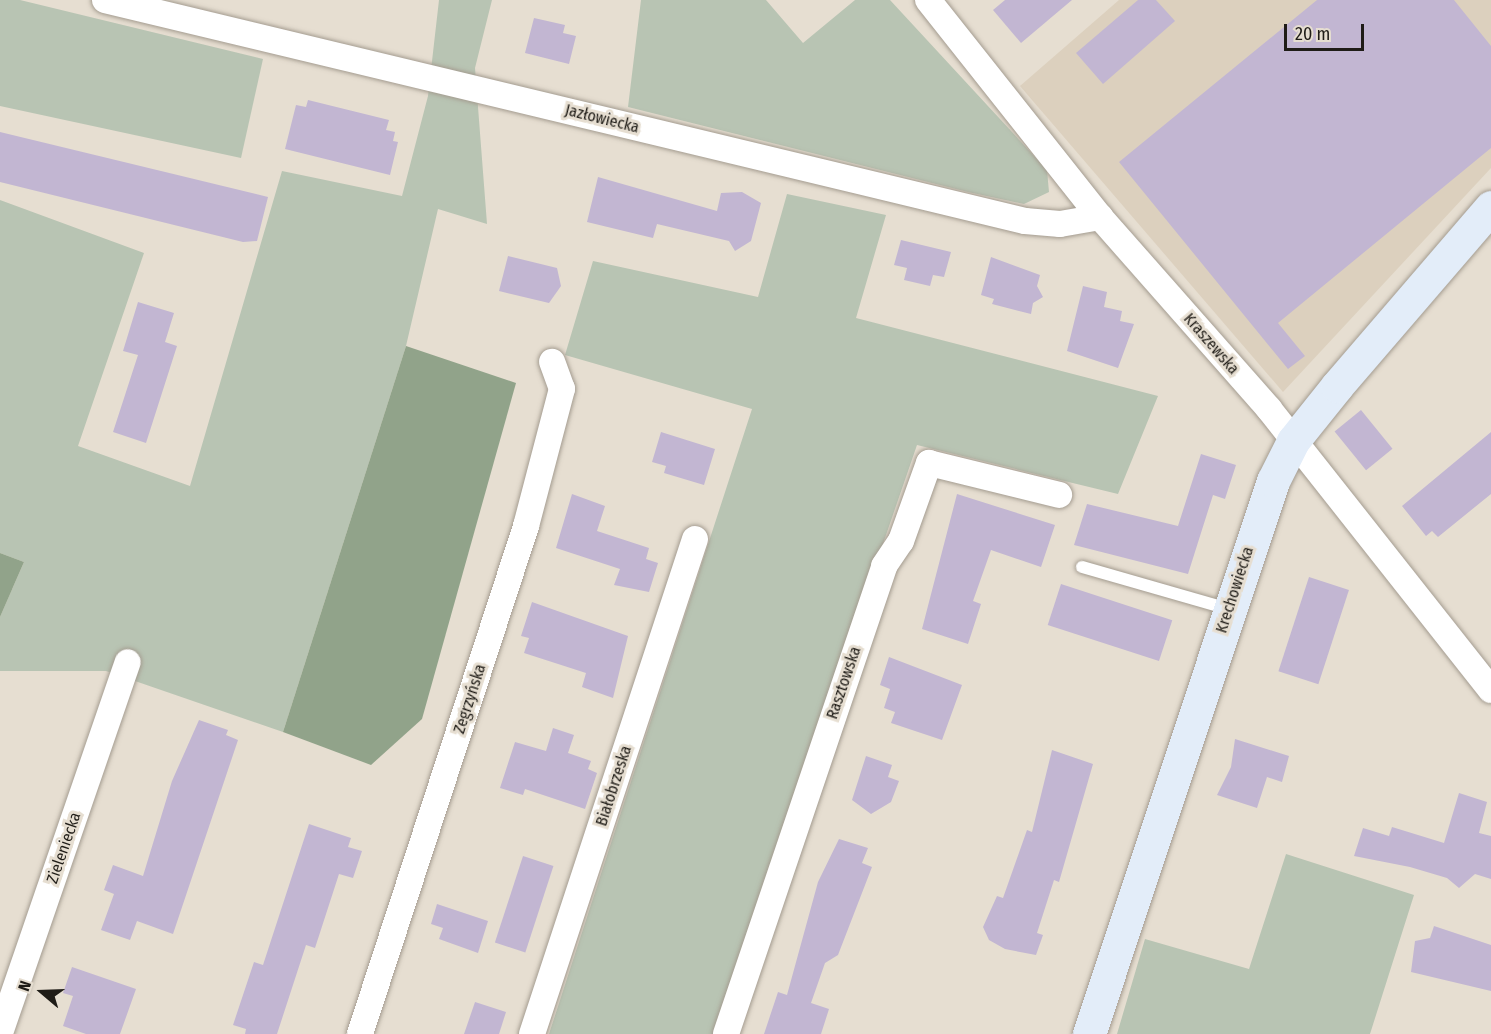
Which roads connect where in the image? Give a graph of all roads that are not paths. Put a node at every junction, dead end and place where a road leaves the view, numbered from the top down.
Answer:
1 (105, 0) edge
2 (928, 0) edge
3 (1491, 207) edge
4 (1100, 217) junction
5 (552, 362) dead end
6 (1293, 441) junction
7 (1059, 495) dead end
8 (695, 539) dead end
9 (1082, 567) dead end
10 (1229, 609) junction
11 (128, 662) dead end
12 (1491, 690) edge
13 (0, 1033) edge
14 (360, 1034) edge
15 (532, 1034) edge
16 (726, 1034) edge
17 (1089, 1034) edge

1 - 4 street, Jazłowiecka
2 - 4 street, Kraszewska
3 - 6 street, Krechowiecka
4 - 6 street, Kraszewska
5 - 14 street, Zegrzyńska
6 - 10 street, Krechowiecka
6 - 12 street, Kraszewska
7 - 16 street, Rasztowska
8 - 15 street, Białobrzeska
9 - 10 lane
10 - 17 street, Krechowiecka
11 - 13 street, Zieleniecka

